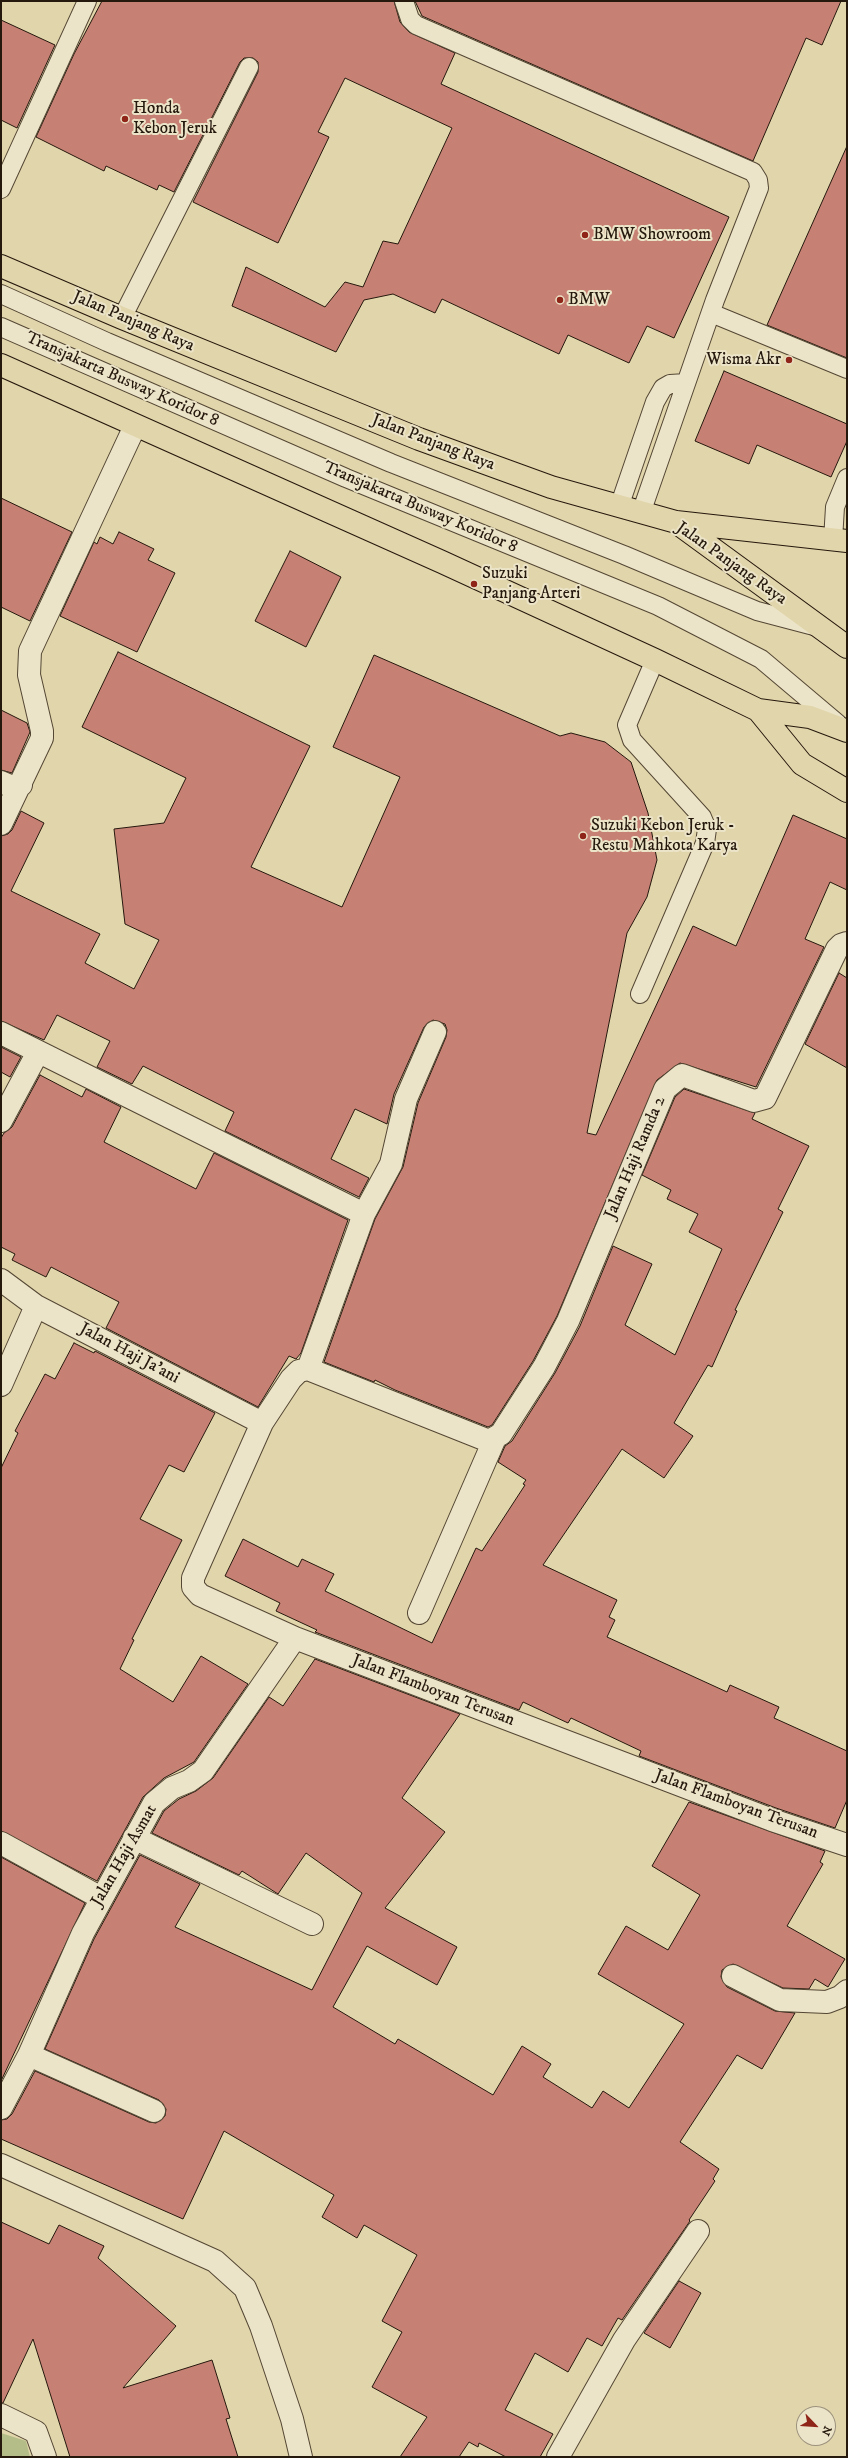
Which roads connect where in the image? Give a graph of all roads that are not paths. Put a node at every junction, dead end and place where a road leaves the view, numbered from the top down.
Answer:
1 (87, 1) edge
2 (404, 1) edge
3 (249, 67) dead end
4 (1, 189) edge
5 (1, 266) edge
6 (1, 294) edge
7 (711, 313) junction
8 (122, 318) junction
9 (1, 327) edge
10 (1, 365) edge
11 (847, 369) edge
12 (686, 383) junction
13 (135, 426) junction
14 (847, 478) edge
15 (619, 507) junction
16 (641, 512) junction
17 (676, 522) junction
18 (840, 540) edge
19 (824, 629) junction
20 (847, 648) edge
21 (655, 660) junction
22 (758, 710) junction
23 (845, 730) edge
24 (11, 783) edge
25 (847, 791) edge
26 (1, 824) edge
27 (847, 943) edge
28 (640, 994) dead end
29 (435, 1032) dead end
30 (1, 1033) edge
31 (38, 1052) junction
32 (1, 1121) edge
33 (364, 1214) junction
34 (1, 1280) edge
35 (36, 1306) junction
36 (308, 1369) junction
37 (1, 1385) edge
38 (262, 1423) junction
39 (495, 1438) junction
40 (419, 1613) dead end
41 (295, 1638) junction
42 (134, 1838) junction
43 (1, 1843) edge
44 (847, 1845) edge
45 (101, 1898) junction
46 (312, 1924) dead end
47 (733, 1976) dead end
48 (847, 1990) edge
49 (29, 2055) junction
50 (1, 2108) edge
51 (154, 2111) dead end
52 (1, 2165) edge
53 (698, 2231) dead end
54 (1, 2415) edge
55 (45, 2457) edge
56 (301, 2457) edge
57 (558, 2457) edge

1 - 4 lane
2 - 7 lane
3 - 8 lane
5 - 8 main road, Jalan Panjang Raya
6 - 19 lane, Transjakarta Busway Koridor 8
7 - 11 lane
7 - 12 lane
8 - 15 main road, Jalan Panjang Raya
9 - 23 lane, Transjakarta Busway Koridor 8
10 - 13 main road
12 - 15 lane
12 - 16 lane
13 - 21 main road
13 - 24 street
14 - 18 lane
15 - 16 main road, Jalan Panjang Raya
16 - 17 main road, Jalan Panjang Raya
17 - 18 main road
17 - 19 main road, Jalan Panjang Raya
19 - 20 main road, Jalan Panjang Raya
21 - 22 main road
21 - 28 lane
22 - 23 main road
22 - 25 main road
24 - 26 street
27 - 39 street, Jalan Haji Ramda 2
29 - 33 street
30 - 31 street
31 - 32 street
31 - 33 street
33 - 36 street
34 - 35 street, Jalan Haji Ja'ani
35 - 37 street
35 - 38 street, Jalan Haji Ja'ani
36 - 38 street, Jalan Flamboyan Terusan
36 - 39 street
38 - 41 street, Jalan Flamboyan Terusan
39 - 40 street
41 - 42 street, Jalan Haji Asmat
41 - 44 street, Jalan Flamboyan Terusan
42 - 45 street, Jalan Haji Asmat
42 - 46 street
43 - 45 street
45 - 49 street, Jalan Haji Asmat
47 - 48 street
49 - 50 street, Jalan Haji Asmat
49 - 51 street
52 - 56 street
53 - 57 street
54 - 55 street

